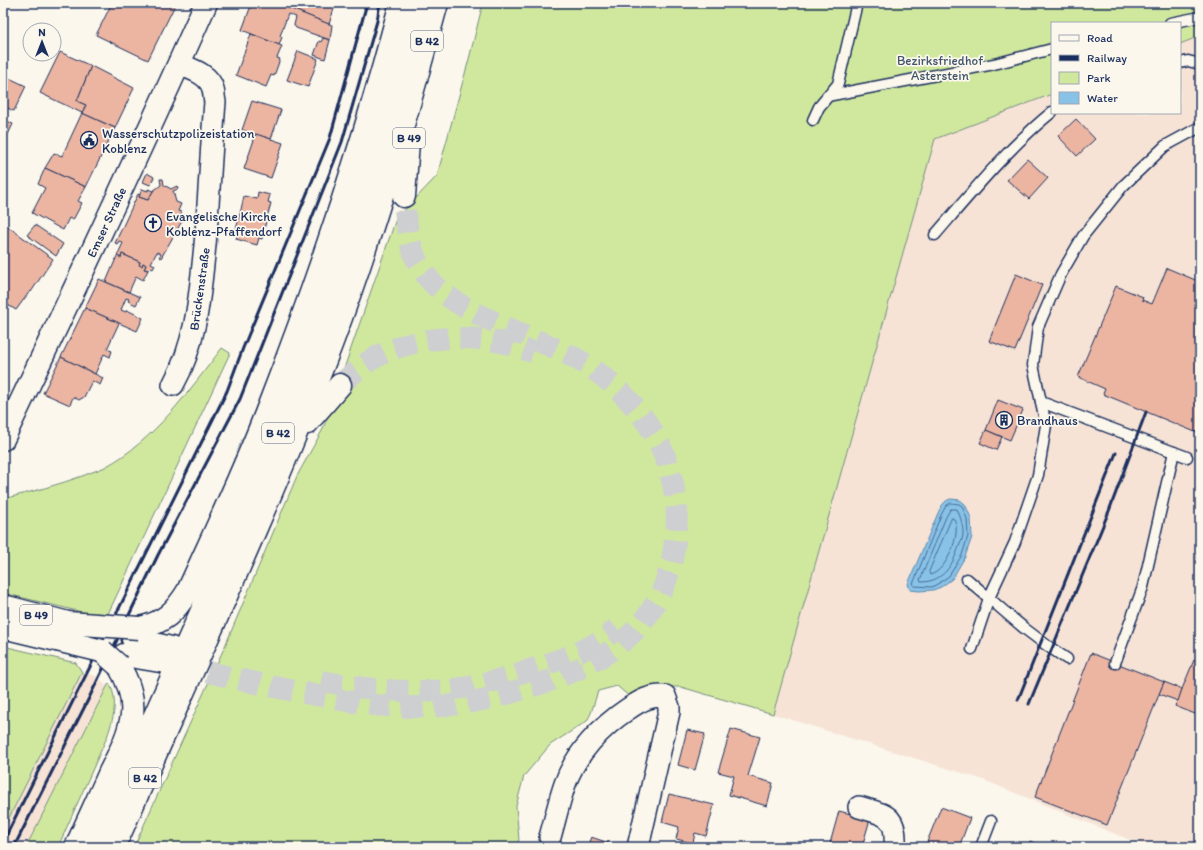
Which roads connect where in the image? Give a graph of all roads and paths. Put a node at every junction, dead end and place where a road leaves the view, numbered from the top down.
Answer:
1 (206, 3) edge
2 (401, 3) edge
3 (420, 3) edge
4 (437, 3) edge
5 (857, 3) edge
6 (1200, 17) edge
7 (1175, 22) edge
8 (1051, 49) edge
9 (1181, 63) edge
10 (179, 64) junction
11 (1200, 64) edge
12 (417, 79) junction
13 (827, 96) junction
14 (1051, 113) edge
15 (813, 120) dead end
16 (1200, 127) edge
17 (404, 196) tunnel mouth
18 (935, 235) dead end
19 (173, 384) dead end
20 (340, 384) tunnel mouth
21 (1042, 402) junction
22 (3, 439) edge
23 (294, 440) junction
24 (1174, 452) junction
25 (1187, 457) dead end
26 (967, 579) dead end
27 (989, 598) junction
28 (3, 606) edge
29 (3, 627) edge
30 (129, 647) junction
31 (972, 649) dead end
32 (169, 655) tunnel mouth
33 (1067, 659) dead end
34 (1115, 663) dead end
35 (859, 807) dead end
36 (991, 821) dead end
37 (550, 837) dead end
38 (76, 847) edge
39 (96, 847) edge
40 (114, 847) edge
41 (638, 847) edge
42 (895, 847) edge
43 (981, 847) edge

1 - 10 main road, Emser Straße
2 - 30 main road
3 - 39 main road, B 42
4 - 12 main road, B 42
5 - 13 lane
6 - 7 lane
8 - 13 lane
9 - 11 lane
10 - 19 street, Brückenstraße
10 - 22 main road, Emser Straße
12 - 17 main road, B 49
12 - 23 main road, B 42
13 - 15 lane
14 - 18 lane
16 - 21 lane
20 - 23 main road
21 - 24 lane
21 - 27 lane
23 - 40 main road, B 42
24 - 25 lane
24 - 34 lane
26 - 27 lane
27 - 31 lane
27 - 33 lane
28 - 30 main road, B 49, bridge
29 - 30 main road, B 49, bridge
30 - 32 main road, B 49
30 - 38 main road
35 - 42 street
36 - 43 lane
37 - 41 street

